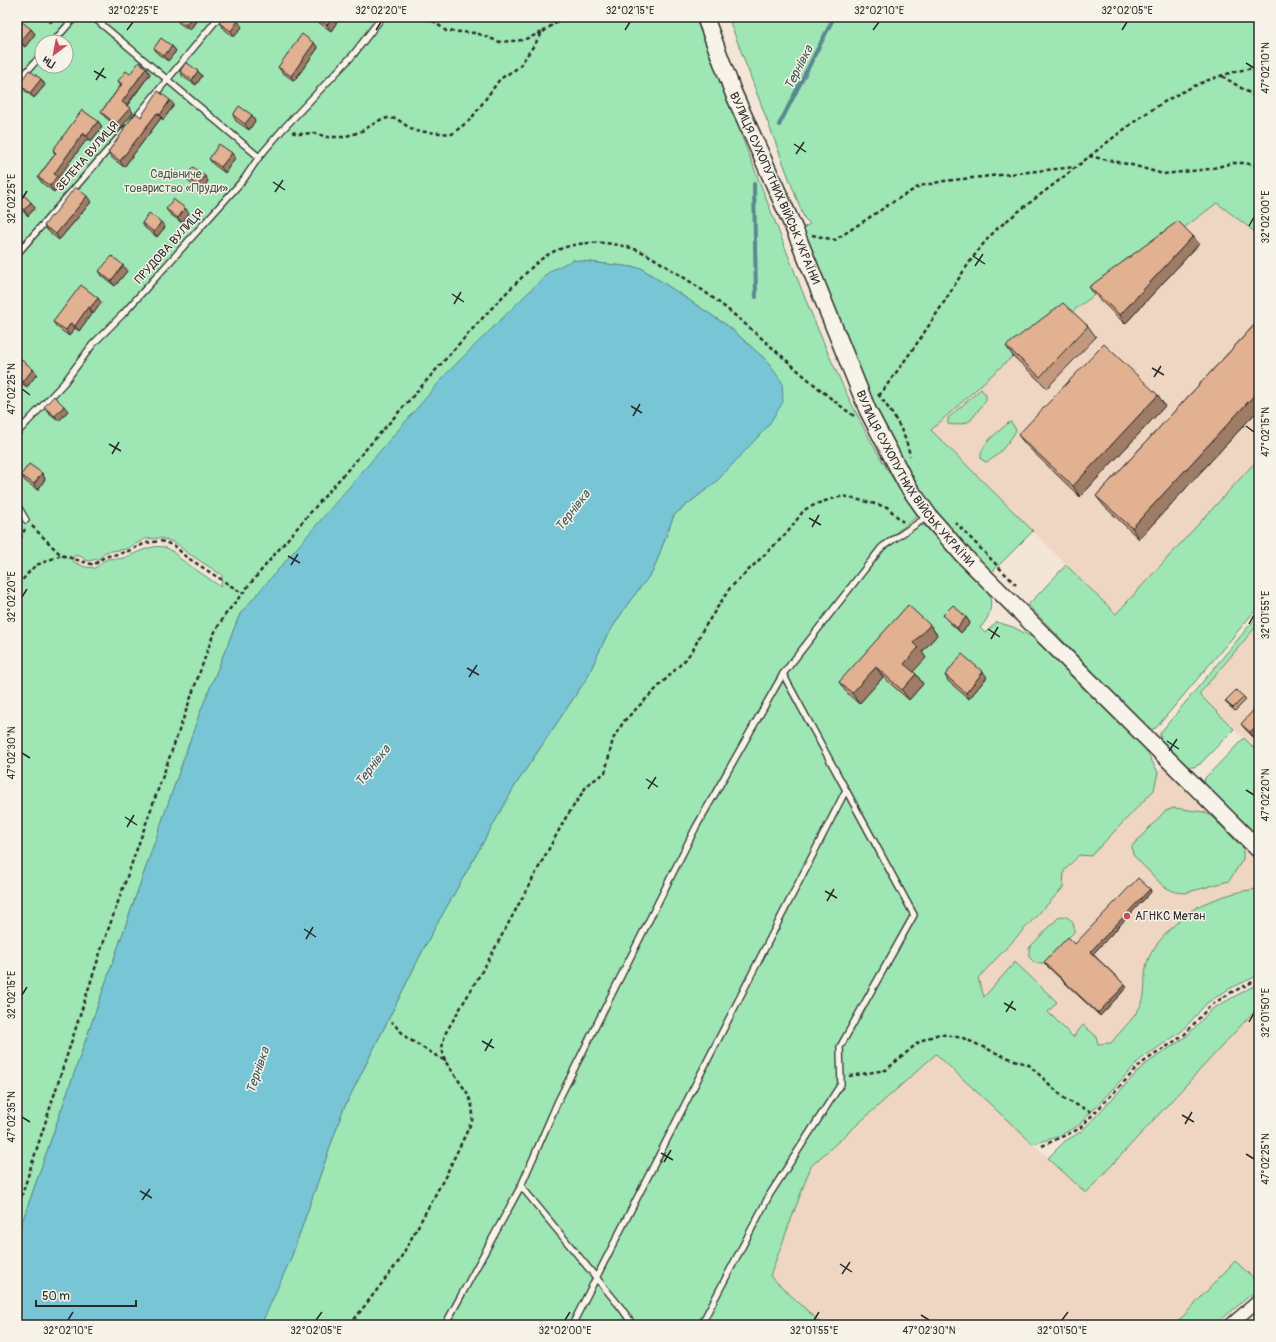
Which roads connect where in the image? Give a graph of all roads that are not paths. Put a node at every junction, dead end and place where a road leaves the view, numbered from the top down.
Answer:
1 (75, 17) edge
2 (93, 17) edge
3 (219, 17) edge
4 (382, 17) edge
5 (705, 17) edge
6 (60, 34) edge
7 (34, 63) edge
8 (168, 80) junction
9 (17, 83) edge
10 (259, 157) junction
11 (17, 254) edge
12 (17, 434) edge
13 (17, 505) edge
14 (929, 516) junction
15 (26, 520) road end
16 (782, 674) junction
17 (846, 790) junction
18 (1259, 850) edge
19 (521, 1186) junction
20 (597, 1278) junction
21 (1259, 1300) edge
22 (445, 1325) edge
23 (572, 1325) edge
24 (633, 1325) edge
25 (701, 1325) edge
26 (1230, 1325) edge

1 - 6 lane
2 - 8 lane
3 - 8 lane, ЗЕЛЕНА ВУЛИЦЯ
4 - 10 lane, ПРУДОВА ВУЛИЦЯ
5 - 14 street, ВУЛИЦЯ СУХОПУТНИХ ВІЙСЬК УКРАЇНИ
7 - 9 lane
8 - 10 lane
8 - 11 lane, ЗЕЛЕНА ВУЛИЦЯ
10 - 12 lane, ПРУДОВА ВУЛИЦЯ
13 - 15 lane
14 - 16 lane
14 - 18 street, ВУЛИЦЯ СУХОПУТНИХ ВІЙСЬК УКРАЇНИ
16 - 17 lane
16 - 19 lane
17 - 20 lane
17 - 25 lane
19 - 20 lane
19 - 22 lane
20 - 23 lane
20 - 24 lane
21 - 26 street

